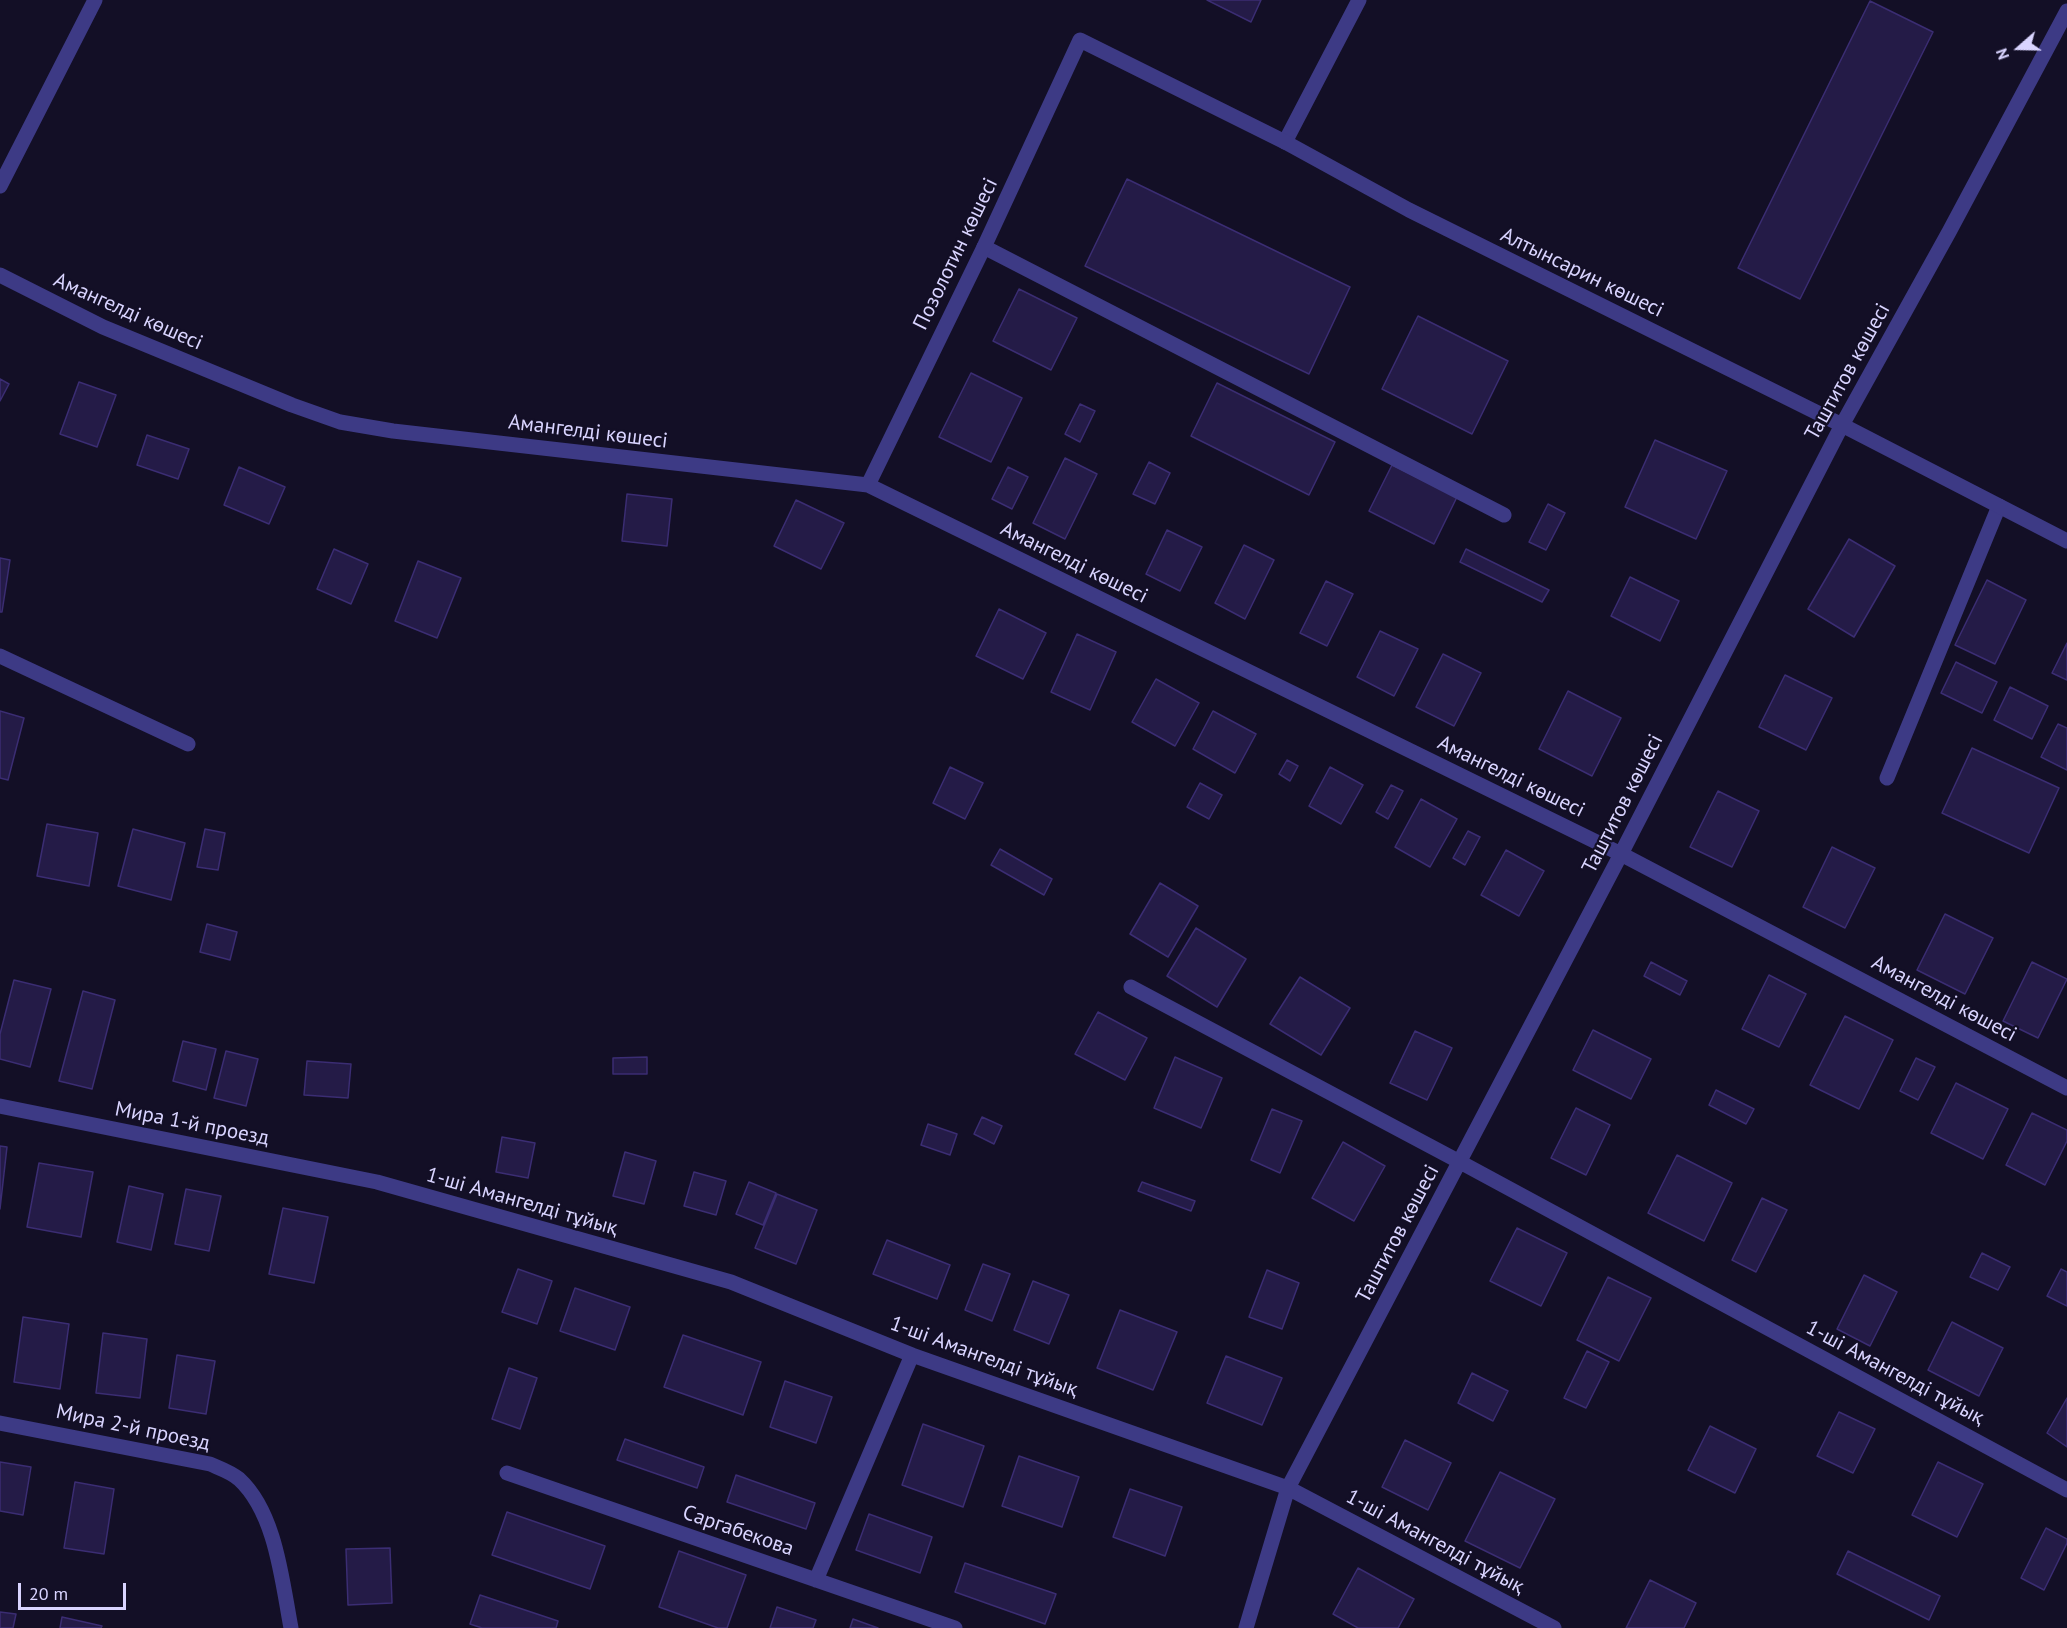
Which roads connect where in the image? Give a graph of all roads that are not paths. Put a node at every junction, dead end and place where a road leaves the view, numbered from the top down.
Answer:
1 (95, 0) edge
2 (1359, 0) edge
3 (2067, 11) edge
4 (1080, 40) joint
5 (1285, 142) junction
6 (0, 186) edge
7 (984, 247) junction
8 (0, 275) edge
9 (1842, 425) junction
10 (868, 485) junction
11 (1999, 506) junction
12 (1504, 515) dead end
13 (2067, 541) edge
14 (0, 656) edge
15 (188, 744) dead end
16 (1887, 778) dead end
17 (1621, 854) junction
18 (1131, 987) dead end
19 (2067, 1088) edge
20 (0, 1106) edge
21 (1460, 1162) junction
22 (377, 1182) joint
23 (912, 1355) junction
24 (0, 1423) edge
25 (507, 1473) dead end
26 (1288, 1488) junction
27 (2067, 1490) edge
28 (816, 1580) junction
29 (291, 1628) edge
30 (955, 1628) edge
31 (1245, 1628) edge
32 (1554, 1628) edge

1 - 6 street
2 - 5 street
3 - 9 street, Таштитов көшесі
4 - 5 street, Алтынсарин көшесі
4 - 7 street, Позолотин көшесі
5 - 9 street, Алтынсарин көшесі
7 - 10 street, Позолотин көшесі
7 - 12 street
8 - 10 street, Амангелді көшесі
9 - 11 street, Алтынсарин көшесі
9 - 17 street, Таштитов көшесі
10 - 17 street, Амангелді көшесі
11 - 13 street, Алтынсарин көшесі
11 - 16 street
14 - 15 street
17 - 19 street, Амангелді көшесі
17 - 21 street, Таштитов көшесі
18 - 21 street, 1-ші Амангелді тұйық
20 - 22 street, Мира 1-й проезд
21 - 26 street, Таштитов көшесі
21 - 27 street, 1-ші Амангелді тұйық
22 - 23 street, 1-ші Амангелді тұйық
23 - 26 street, 1-ші Амангелді тұйық
23 - 28 street
24 - 29 street, Мира 2-й проезд
25 - 28 street, Саргабекова
26 - 31 street, Таштитов көшесі
26 - 32 street, 1-ші Амангелді тұйық
28 - 30 street, Саргабекова

